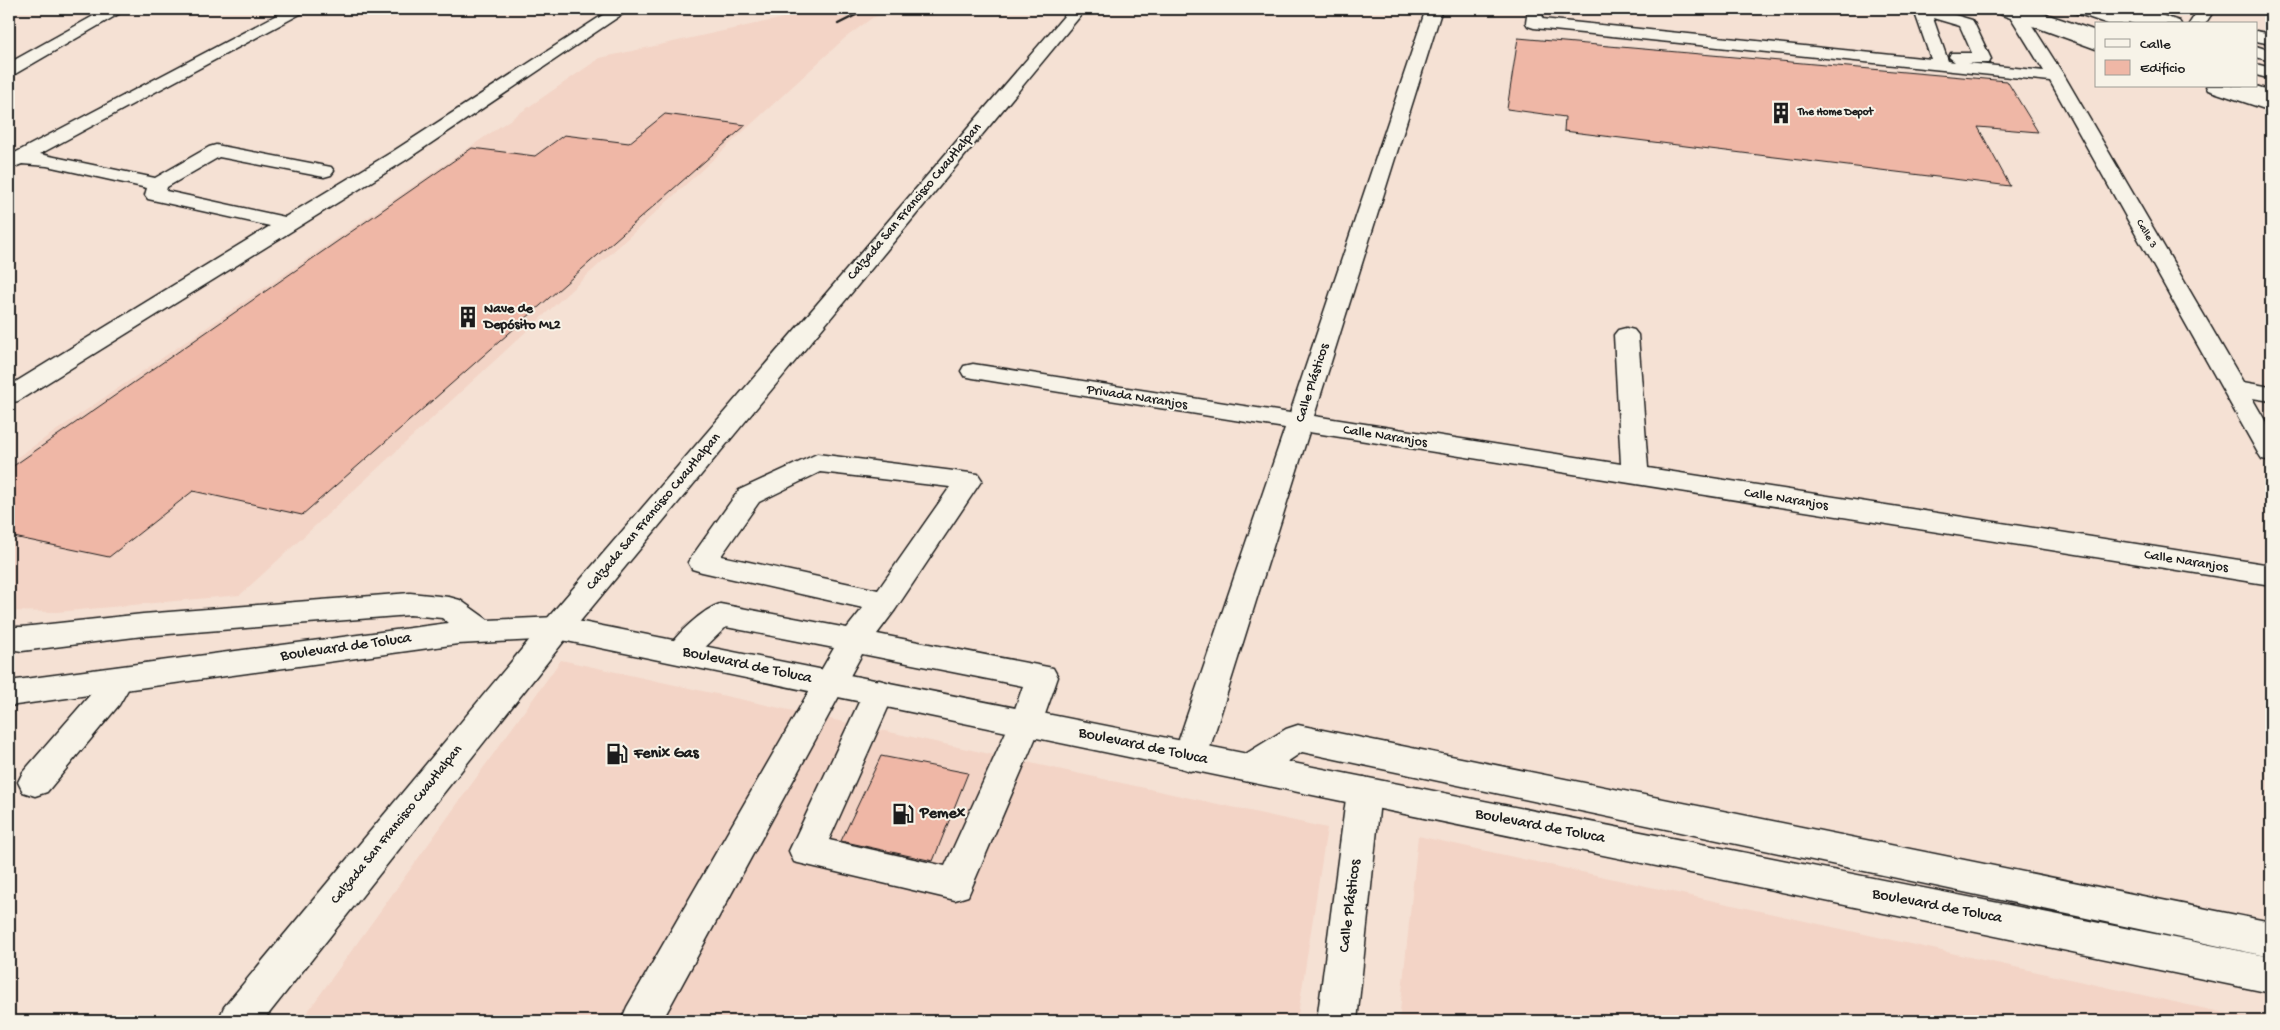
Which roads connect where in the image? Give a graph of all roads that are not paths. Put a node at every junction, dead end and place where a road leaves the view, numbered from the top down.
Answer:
1 (117, 9) edge
2 (299, 9) edge
3 (622, 9) edge
4 (1078, 9) edge
5 (1434, 9) edge
6 (1536, 9) edge
7 (1922, 9) edge
8 (2046, 9) edge
9 (2078, 9) edge
10 (2094, 9) edge
11 (2105, 9) edge
12 (2127, 9) edge
13 (2208, 9) edge
14 (2011, 11) edge
15 (2116, 22) edge
16 (2133, 22) edge
17 (2145, 22) edge
18 (2167, 22) edge
19 (2201, 22) edge
20 (2095, 26) edge
21 (2095, 36) edge
22 (2258, 36) edge
23 (2271, 39) edge
24 (2095, 44) edge
25 (2258, 52) edge
26 (2271, 56) edge
27 (2258, 59) edge
28 (1939, 60) junction
29 (2271, 63) edge
30 (2258, 64) edge
31 (12, 67) edge
32 (2271, 68) edge
33 (2258, 70) edge
34 (2271, 74) edge
35 (2056, 77) junction
36 (2258, 82) edge
37 (2271, 86) edge
38 (2220, 88) edge
39 (2246, 88) edge
40 (2271, 97) edge
41 (2271, 106) edge
42 (14, 160) edge
43 (324, 171) dead end
44 (158, 184) junction
45 (288, 224) junction
46 (1626, 335) dead end
47 (973, 372) dead end
48 (2234, 388) junction
49 (2271, 394) edge
50 (9, 396) edge
51 (1300, 424) junction
52 (2271, 453) edge
53 (1636, 476) junction
54 (2271, 575) edge
55 (885, 602) junction
56 (557, 628) junction
57 (481, 631) junction
58 (9, 638) edge
59 (855, 640) junction
60 (681, 652) junction
61 (118, 679) junction
62 (829, 683) junction
63 (879, 692) junction
64 (9, 694) edge
65 (1026, 723) junction
66 (1190, 756) junction
67 (1251, 768) junction
68 (35, 782) dead end
69 (1364, 791) junction
70 (1574, 794) junction
71 (1713, 823) junction
72 (1575, 834) junction
73 (1716, 863) junction
74 (1971, 878) junction
75 (1980, 916) junction
76 (2271, 940) edge
77 (2271, 975) edge
78 (238, 1021) edge
79 (641, 1021) edge
80 (1337, 1021) edge

1 - 31 main road
2 - 42 main road
3 - 45 main road
4 - 56 main road, Calzada San Francisco Cuautlalpan
5 - 51 main road, Calle Plásticos
6 - 28 main road
7 - 28 main road
7 - 28 main road
8 - 20 main road
9 - 15 main road
10 - 16 main road
11 - 17 main road
12 - 18 main road
13 - 19 main road
14 - 21 main road
14 - 24 main road
14 - 35 main road, Calle 3
22 - 23 main road
25 - 26 main road
27 - 29 main road
28 - 35 main road
30 - 32 main road
33 - 34 main road
35 - 48 main road, Calle 3
36 - 37 main road
38 - 41 main road
39 - 40 main road
42 - 44 main road
43 - 44 main road
44 - 45 main road
45 - 50 main road
46 - 53 main road
47 - 51 main road, Privada Naranjos
48 - 49 main road
48 - 52 main road, Calle 3
51 - 53 main road, Calle Naranjos
51 - 66 main road, Calle Plásticos
53 - 54 main road, Calle Naranjos
55 - 55 main road
55 - 59 main road
56 - 57 main road, Boulevard de Toluca
56 - 60 main road, Boulevard de Toluca
56 - 78 main road, Calzada San Francisco Cuautlalpan
57 - 58 main road
57 - 61 main road, Boulevard de Toluca
59 - 60 main road
59 - 62 main road
59 - 65 main road
60 - 62 main road, Boulevard de Toluca
61 - 64 main road, Boulevard de Toluca
61 - 68 main road
62 - 63 main road, Boulevard de Toluca
62 - 79 main road
63 - 65 main road, Boulevard de Toluca
63 - 65 main road
65 - 66 main road, Boulevard de Toluca
66 - 67 main road, Boulevard de Toluca
67 - 69 main road, Boulevard de Toluca
67 - 70 main road
69 - 72 main road, Boulevard de Toluca
69 - 80 main road, Calle Plásticos
70 - 71 main road
70 - 72 main road
71 - 73 main road
71 - 74 main road
72 - 73 main road, Boulevard de Toluca
73 - 75 main road, Boulevard de Toluca
74 - 75 main road
74 - 76 main road
75 - 77 main road, Boulevard de Toluca

